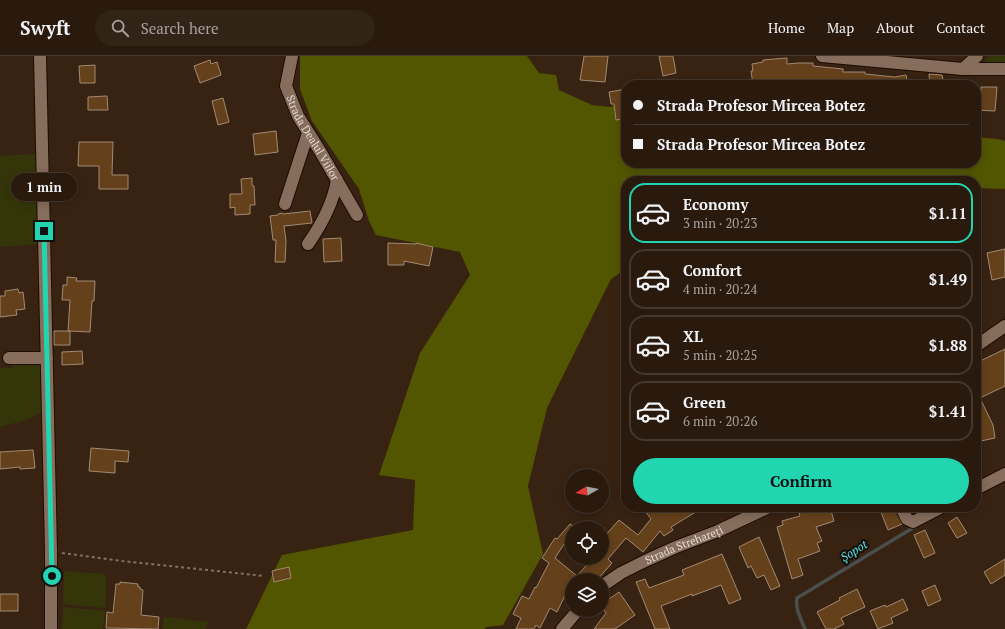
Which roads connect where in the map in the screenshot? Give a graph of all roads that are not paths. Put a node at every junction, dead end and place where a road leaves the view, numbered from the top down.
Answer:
1 (40, 56) edge
2 (292, 56) edge
3 (822, 56) edge
4 (977, 56) edge
5 (963, 69) junction
6 (1005, 69) edge
7 (308, 133) junction
8 (337, 180) junction
9 (285, 204) dead end
10 (357, 215) dead end
11 (308, 244) dead end
12 (1005, 326) edge
13 (981, 343) edge
14 (9, 358) dead end
15 (47, 358) junction
16 (1005, 474) edge
17 (981, 486) edge
18 (758, 512) edge
19 (903, 512) edge
20 (932, 512) edge
21 (609, 581) edge
22 (572, 617) edge
23 (51, 629) edge
24 (562, 629) edge

1 - 15 street
2 - 7 street, Strada Dealul Viilor
3 - 5 street
4 - 5 street
5 - 6 street
7 - 8 street, Strada Dealul Viilor
7 - 9 street
8 - 10 street, Strada Dealul Viilor
8 - 11 street
12 - 13 street
14 - 15 street
15 - 23 street
16 - 17 street
18 - 21 street, Strada Strehareți
19 - 20 street
22 - 24 street

